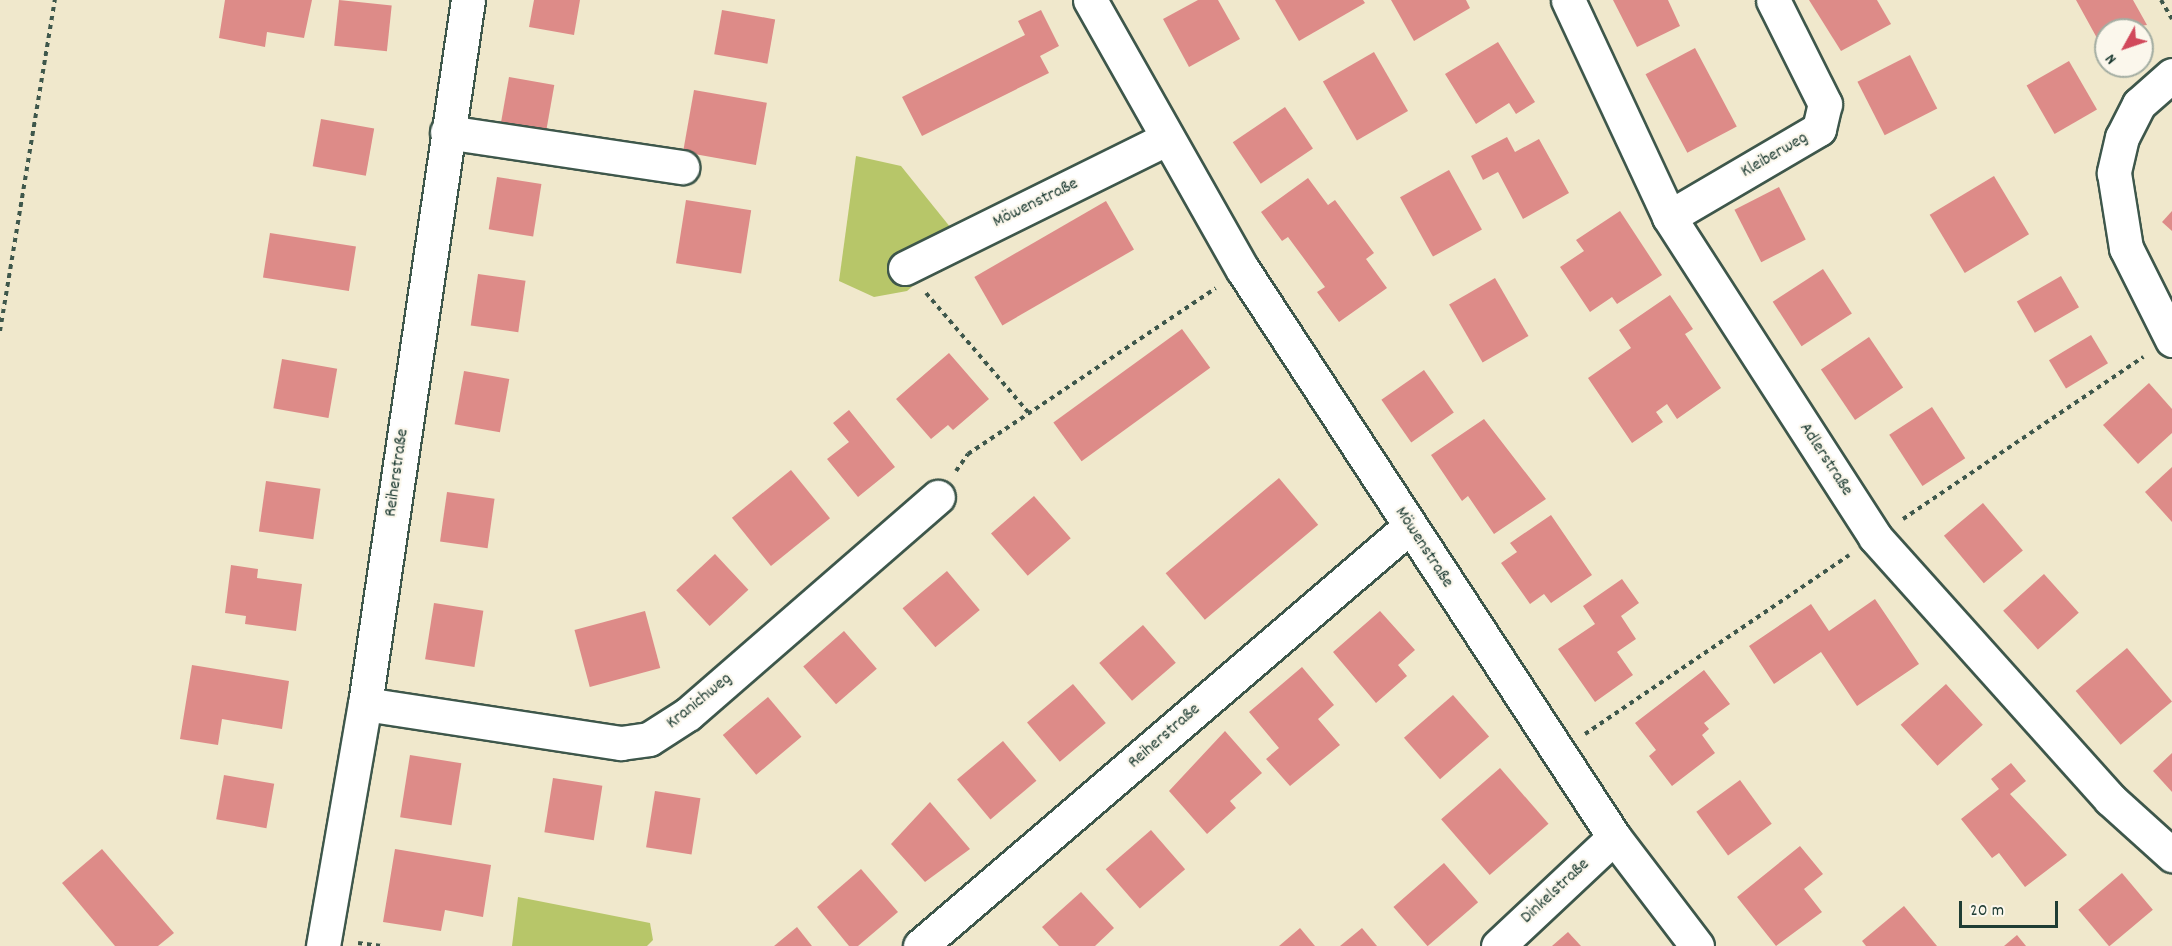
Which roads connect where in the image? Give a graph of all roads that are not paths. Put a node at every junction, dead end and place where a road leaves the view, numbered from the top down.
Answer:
1 (468, 0) edge
2 (1090, 0) edge
3 (1568, 0) edge
4 (1773, 0) edge
5 (2172, 75) edge
6 (447, 132) junction
7 (1166, 139) junction
8 (682, 167) dead end
9 (1670, 216) junction
10 (905, 268) road end
11 (2172, 340) edge
12 (938, 496) road end
13 (1409, 527) junction
14 (365, 704) junction
15 (1614, 837) junction
16 (2172, 855) edge
17 (323, 946) edge
18 (920, 946) edge
19 (1498, 946) edge
20 (1697, 946) edge

1 - 6 street, Reiherstraße
2 - 7 street, Möwenstraße
3 - 9 street, Adlerstraße
4 - 9 street, Kleiberweg
5 - 11 street
6 - 8 street
6 - 14 street, Reiherstraße
7 - 10 street, Möwenstraße
7 - 13 street, Möwenstraße
9 - 16 street, Adlerstraße
12 - 14 street, Kranichweg
13 - 15 street, Möwenstraße
13 - 18 street, Reiherstraße
14 - 17 street, Reiherstraße
15 - 19 street, Dinkelstraße
15 - 20 street, Möwenstraße

